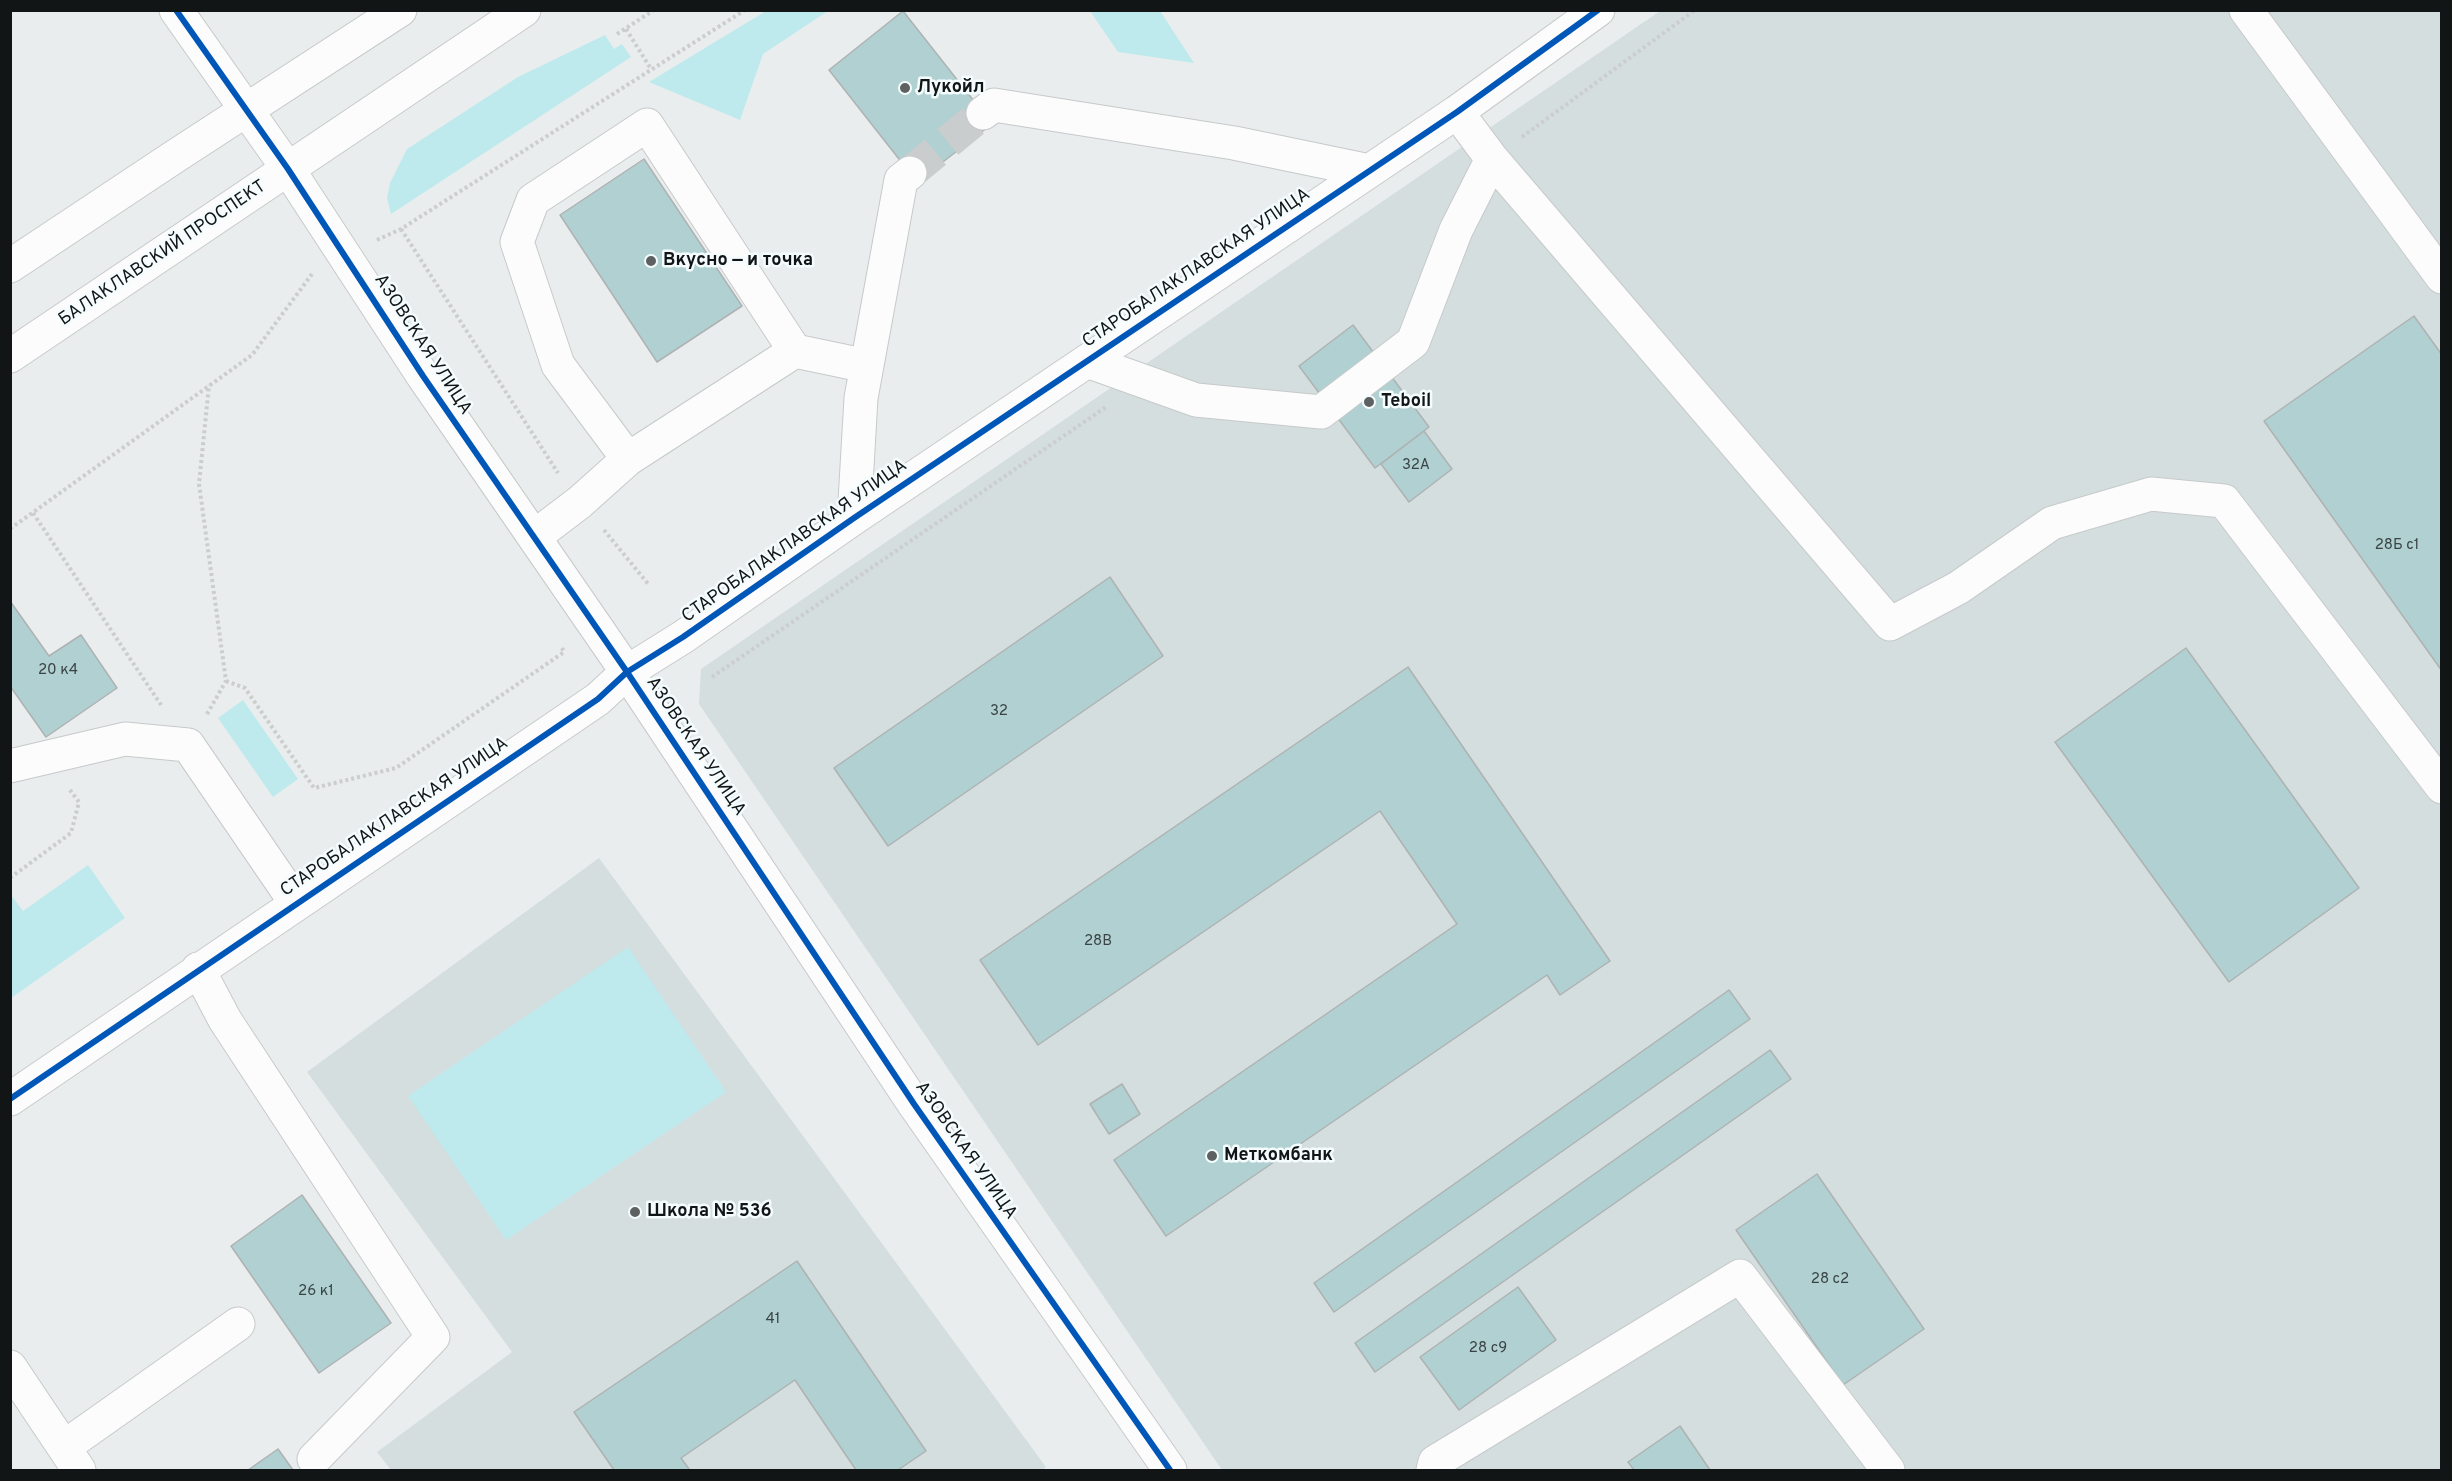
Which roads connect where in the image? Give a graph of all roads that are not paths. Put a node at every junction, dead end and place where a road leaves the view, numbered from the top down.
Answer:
1 (176, 10) edge
2 (400, 10) edge
3 (524, 10) edge
4 (1598, 10) edge
5 (2246, 10) edge
6 (247, 110) junction
7 (1457, 112) junction
8 (983, 113) tunnel mouth
9 (1492, 159) junction
10 (288, 170) junction
11 (1370, 171) junction
12 (910, 173) tunnel mouth
13 (10, 266) edge
14 (2442, 277) edge
15 (795, 351) junction
16 (10, 356) edge
17 (1087, 361) junction
18 (867, 366) junction
19 (628, 459) junction
20 (854, 518) junction
21 (534, 537) junction
22 (627, 672) junction
23 (10, 766) edge
24 (2442, 787) edge
25 (296, 903) junction
26 (198, 969) junction
27 (10, 1099) edge
28 (238, 1324) dead end
29 (10, 1367) edge
30 (71, 1459) edge
31 (314, 1459) dead end
32 (1170, 1470) edge
33 (1433, 1470) edge
34 (1888, 1470) edge

1 - 6 street, АЗОВСКАЯ УЛИЦА
2 - 6 street
3 - 10 street, БАЛАКЛАВСКИЙ ПРОСПЕКТ
4 - 7 street, СТАРОБАЛАКЛАВСКАЯ УЛИЦА
5 - 14 street
6 - 10 street, АЗОВСКАЯ УЛИЦА
6 - 13 street
7 - 9 street
7 - 11 street, СТАРОБАЛАКЛАВСКАЯ УЛИЦА
8 - 11 street
9 - 17 street
9 - 24 street
10 - 16 street, БАЛАКЛАВСКИЙ ПРОСПЕКТ
10 - 21 street, АЗОВСКАЯ УЛИЦА
11 - 17 street, СТАРОБАЛАКЛАВСКАЯ УЛИЦА
12 - 18 street
15 - 18 street
15 - 19 street
15 - 19 street
17 - 20 street, СТАРОБАЛАКЛАВСКАЯ УЛИЦА
18 - 20 street
19 - 21 street
20 - 22 street, СТАРОБАЛАКЛАВСКАЯ УЛИЦА
21 - 22 street, АЗОВСКАЯ УЛИЦА
22 - 25 street, СТАРОБАЛАКЛАВСКАЯ УЛИЦА
22 - 32 street, АЗОВСКАЯ УЛИЦА
23 - 25 street
25 - 26 street, СТАРОБАЛАКЛАВСКАЯ УЛИЦА
26 - 27 street, СТАРОБАЛАКЛАВСКАЯ УЛИЦА
26 - 31 street
28 - 30 street
29 - 30 street
33 - 34 street

